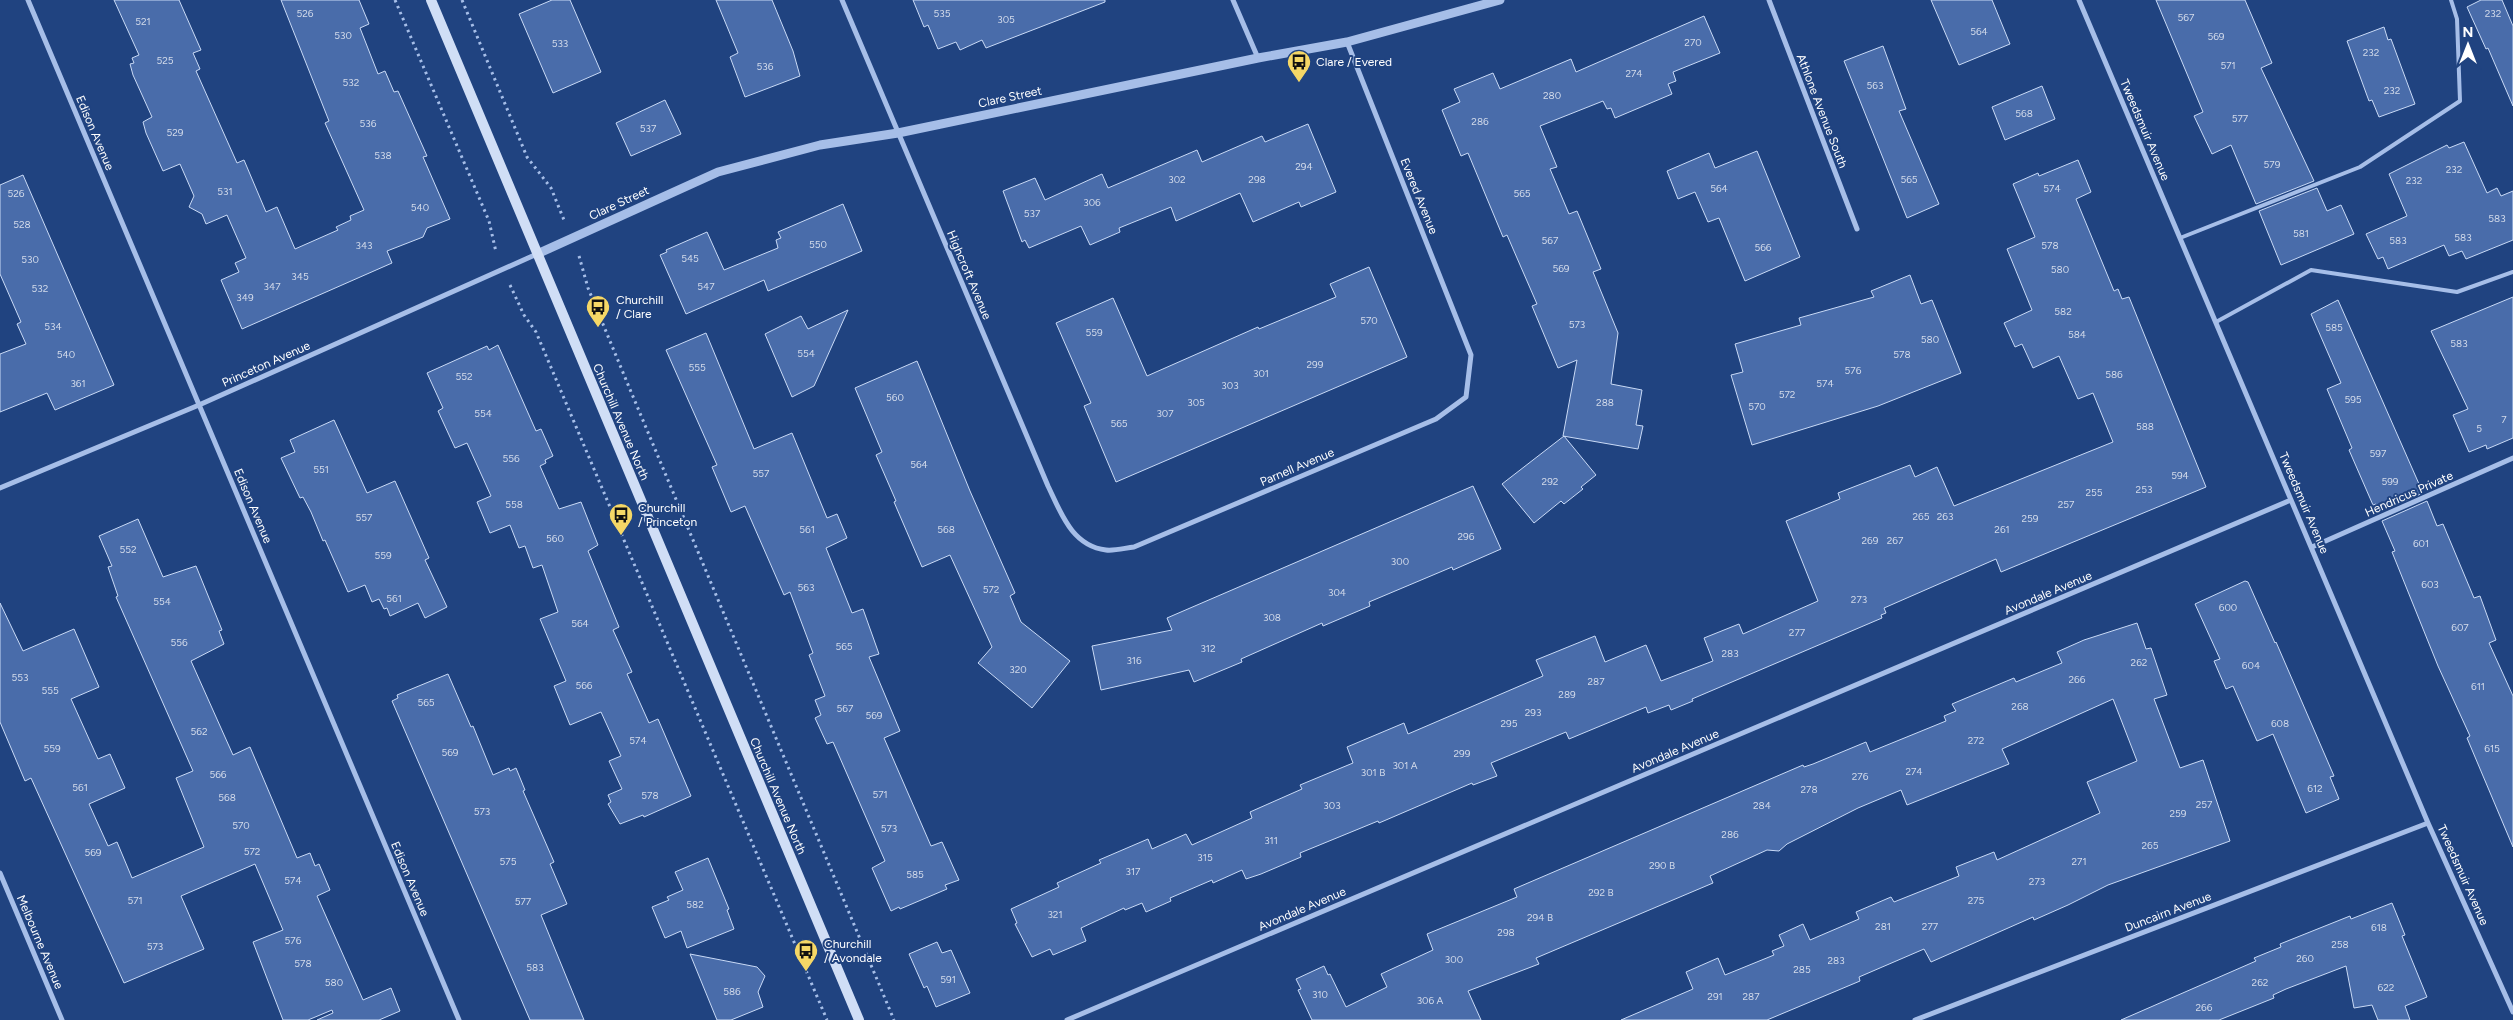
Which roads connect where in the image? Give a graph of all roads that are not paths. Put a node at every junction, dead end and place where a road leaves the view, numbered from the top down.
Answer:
1 (28, 0) edge
2 (431, 0) edge
3 (842, 0) edge
4 (1233, 0) edge
5 (1500, 0) edge
6 (1769, 0) edge
7 (2079, 0) edge
8 (2451, 0) edge
9 (1347, 42) junction
10 (1258, 58) junction
11 (898, 133) junction
12 (1857, 229) dead end
13 (2180, 238) junction
14 (537, 254) junction
15 (2513, 272) edge
16 (2216, 322) junction
17 (1471, 358) joint
18 (199, 405) junction
19 (2513, 458) edge
20 (0, 488) edge
21 (2291, 500) junction
22 (2312, 547) junction
23 (1093, 548) joint
24 (2428, 822) junction
25 (0, 873) edge
26 (2513, 1012) edge
27 (62, 1020) edge
28 (459, 1020) edge
29 (859, 1020) edge
30 (1067, 1020) edge
31 (1915, 1020) edge

1 - 18 street, Edison Avenue
2 - 14 main road, Churchill Avenue North
3 - 11 street, Highcroft Avenue
4 - 10 street
5 - 9 street, Clare Street
6 - 12 street, Athlone Avenue South
7 - 13 street, Tweedsmuir Avenue
8 - 13 lane
9 - 10 street, Clare Street
9 - 17 street, Evered Avenue
10 - 11 street, Clare Street
11 - 14 street, Clare Street
11 - 23 street, Highcroft Avenue
13 - 16 street, Tweedsmuir Avenue
14 - 18 street, Princeton Avenue
14 - 29 main road, Churchill Avenue North
15 - 16 lane
16 - 21 street, Tweedsmuir Avenue
17 - 23 street, Parnell Avenue
18 - 20 street, Princeton Avenue
18 - 28 street, Edison Avenue
19 - 22 street, Hendricus Private
21 - 22 street, Tweedsmuir Avenue
21 - 30 street, Avondale Avenue
22 - 24 street, Tweedsmuir Avenue
24 - 26 street, Tweedsmuir Avenue
24 - 31 street, Duncairn Avenue
25 - 27 street, Melbourne Avenue

